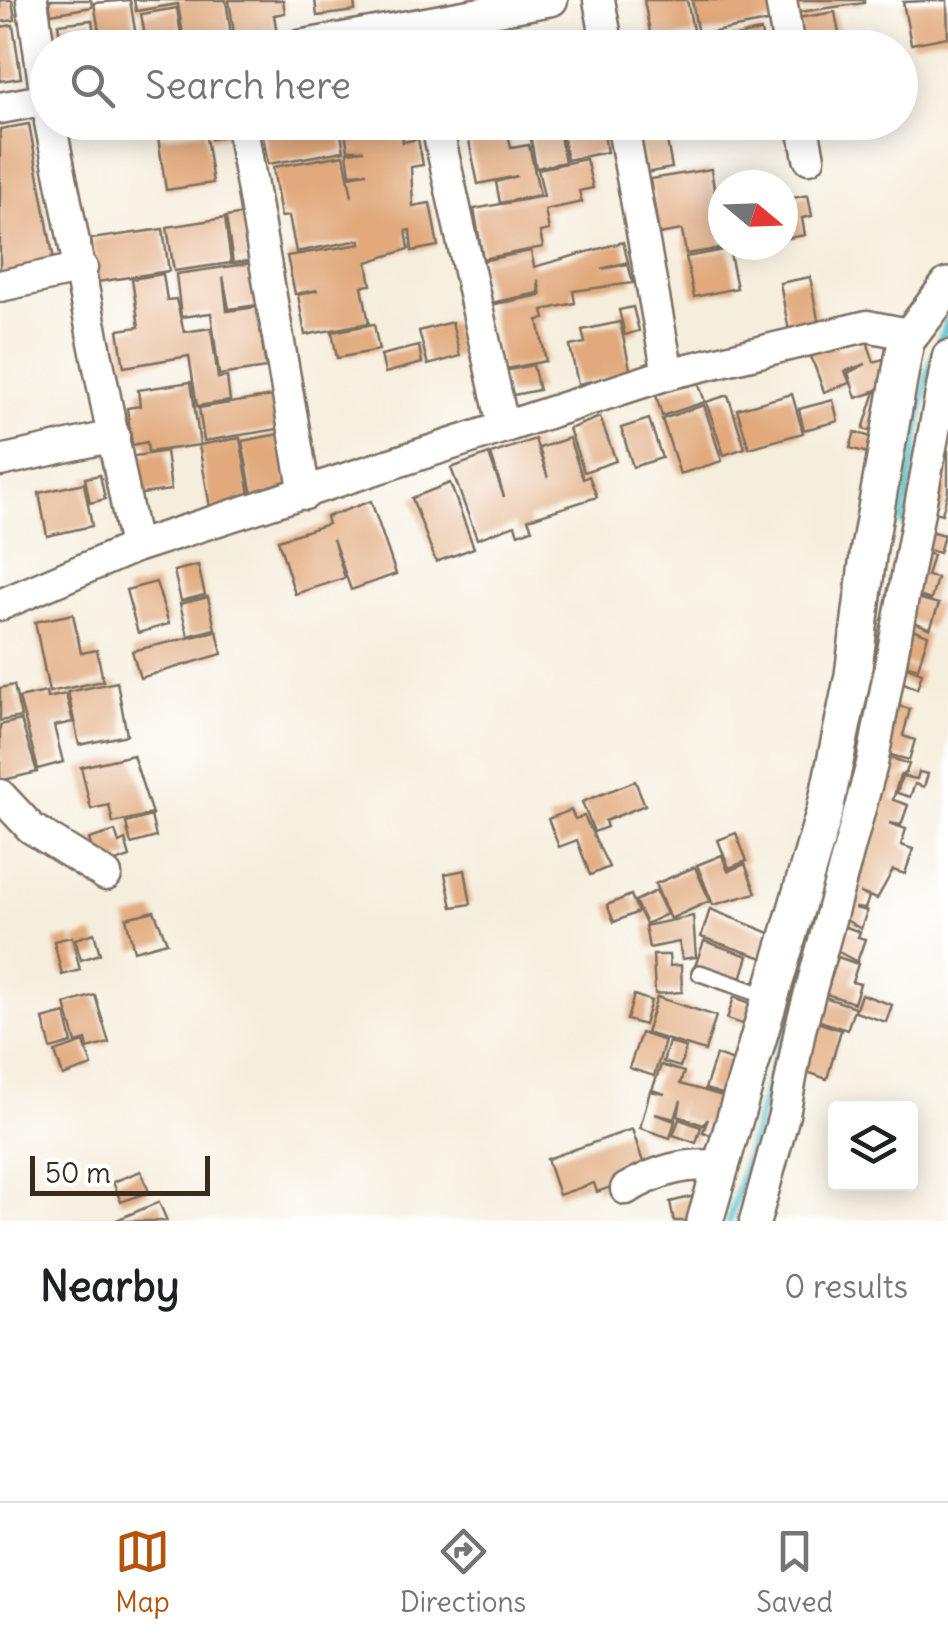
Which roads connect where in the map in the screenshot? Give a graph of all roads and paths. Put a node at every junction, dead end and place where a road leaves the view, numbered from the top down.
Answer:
1 (32, 0) edge
2 (552, 0) edge
3 (599, 0) edge
4 (781, 0) edge
5 (36, 30) edge
6 (443, 30) edge
7 (605, 30) edge
8 (786, 30) edge
9 (0, 108) edge
10 (30, 108) edge
11 (55, 140) edge
12 (244, 140) edge
13 (440, 140) edge
14 (625, 140) edge
15 (806, 140) edge
16 (809, 158) dead end
17 (82, 268) junction
18 (0, 286) edge
19 (948, 286) edge
20 (908, 334) junction
21 (948, 356) edge
22 (668, 374) junction
23 (503, 425) junction
24 (114, 436) junction
25 (0, 461) edge
26 (305, 494) junction
27 (135, 547) junction
28 (0, 605) edge
29 (0, 795) edge
30 (106, 876) dead end
31 (700, 974) dead end
32 (772, 998) junction
33 (722, 1166) junction
34 (626, 1190) dead end
35 (705, 1221) edge
36 (755, 1221) edge

1 - 5 street
2 - 6 street
3 - 7 street
4 - 8 street
9 - 10 street
11 - 17 street
12 - 26 street
13 - 23 street
14 - 22 street
15 - 16 street
17 - 18 street
17 - 24 street
19 - 20 street
20 - 22 street
20 - 32 street
21 - 36 street
22 - 23 street
23 - 26 street
24 - 25 street
24 - 27 street
26 - 27 street
27 - 28 street
29 - 30 street
31 - 32 lane
32 - 33 street
33 - 34 street
33 - 35 street

